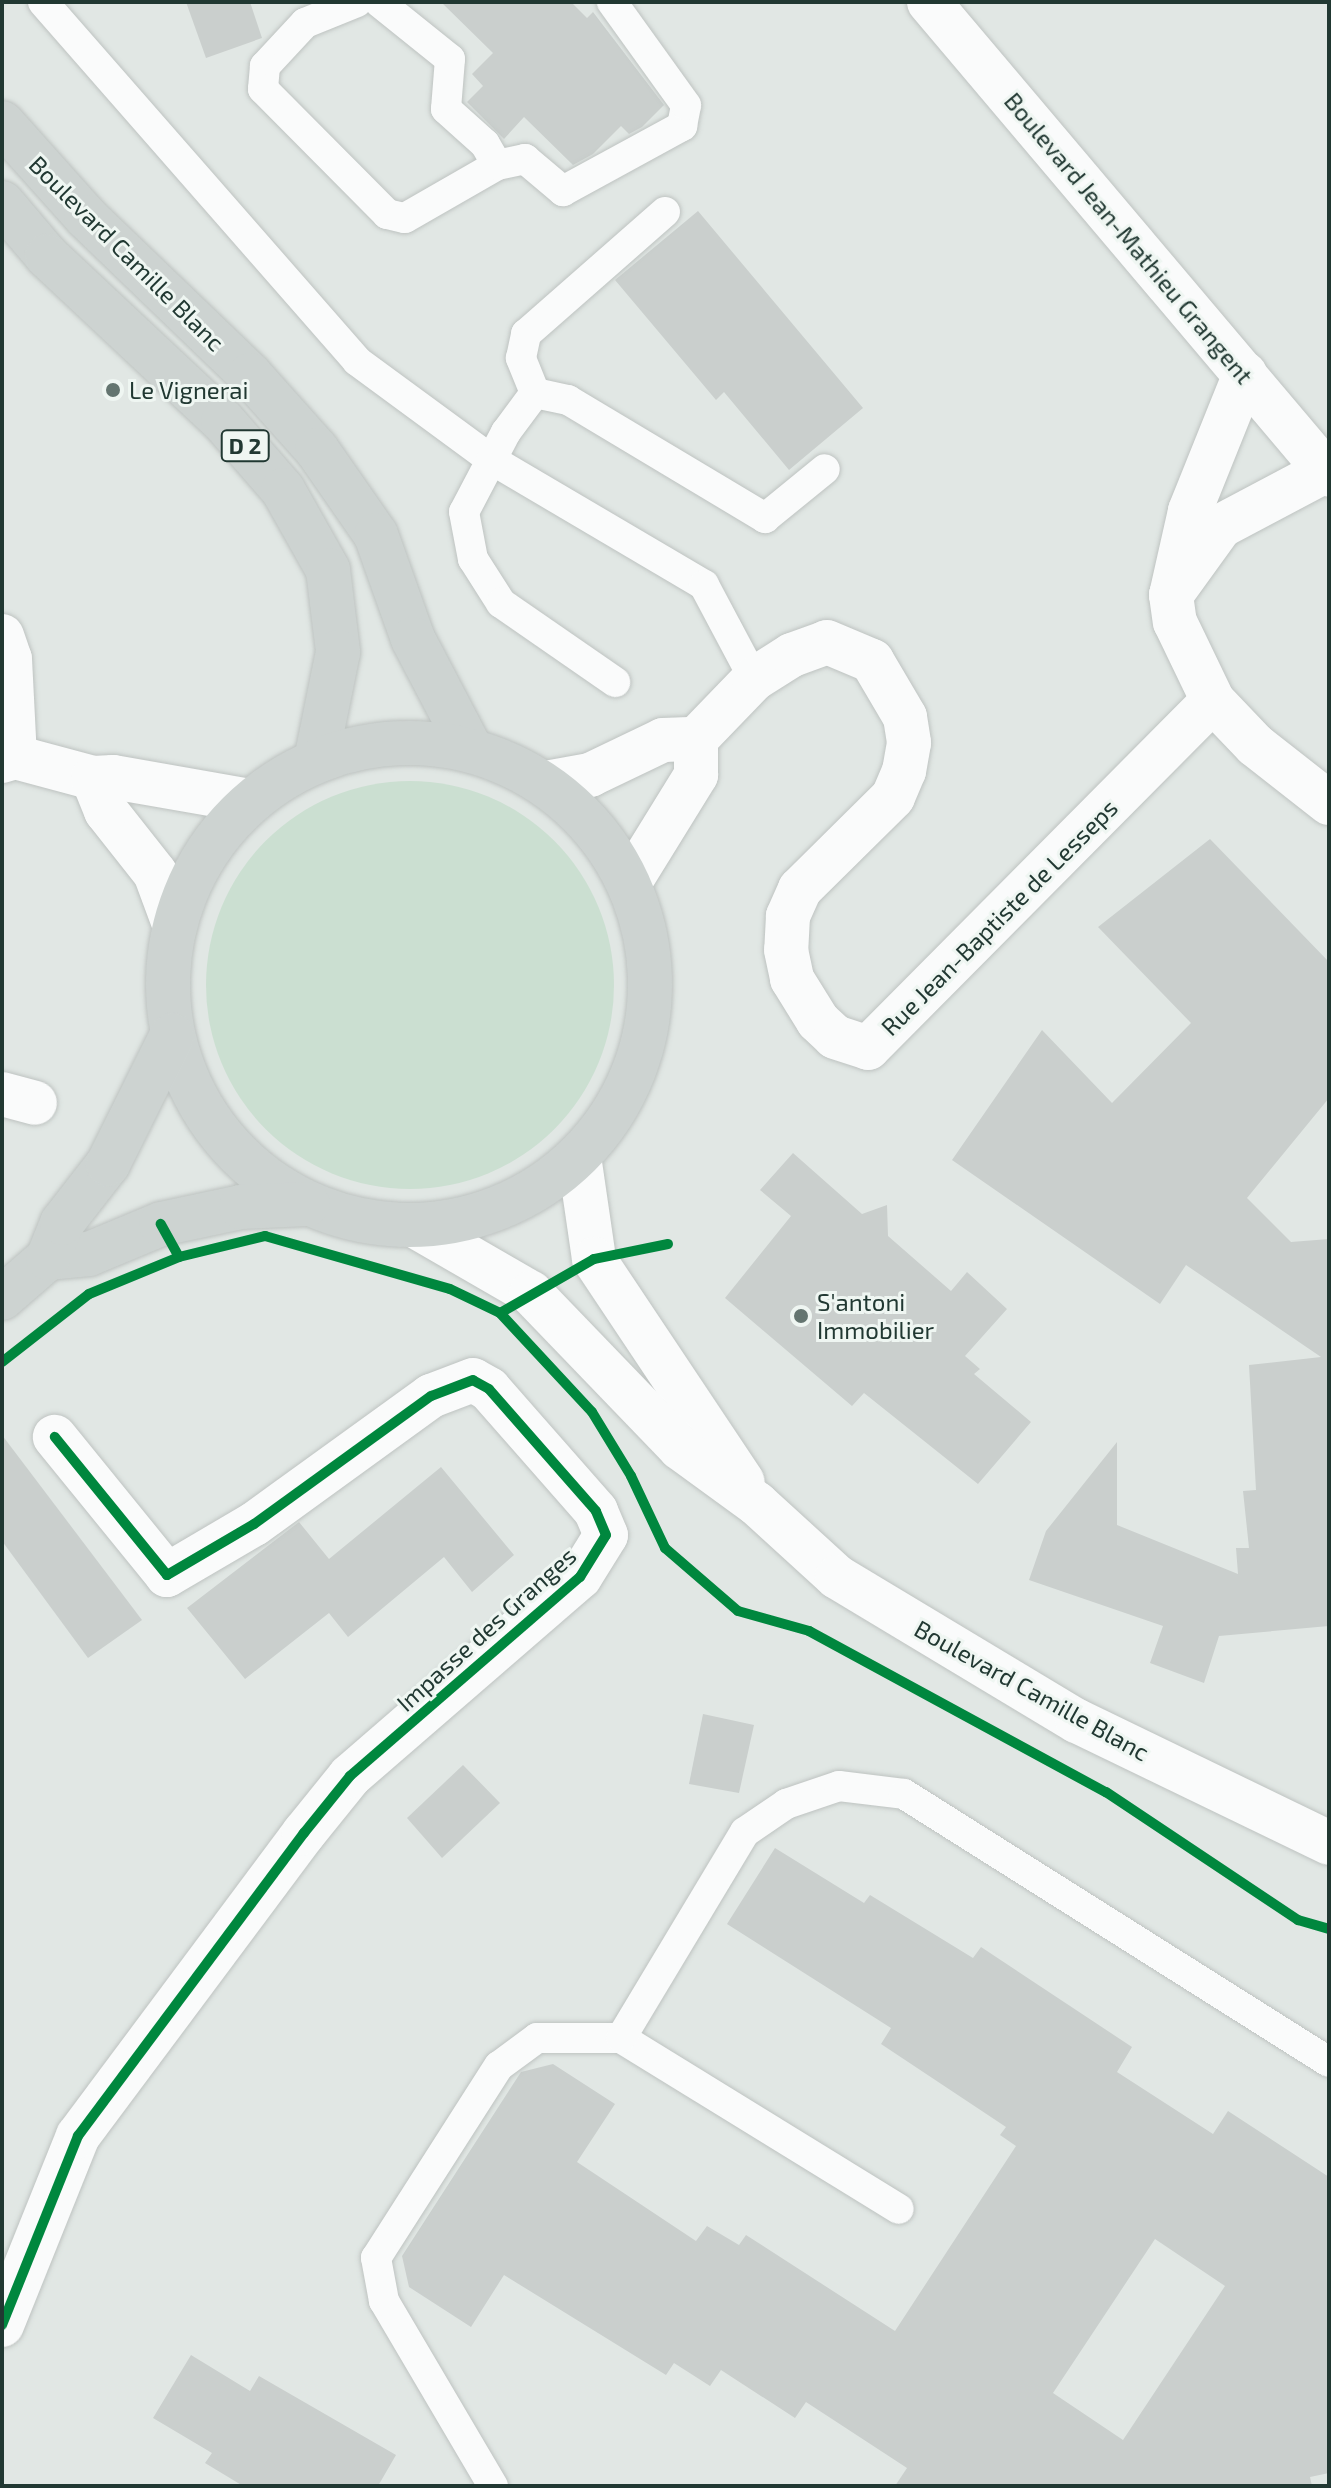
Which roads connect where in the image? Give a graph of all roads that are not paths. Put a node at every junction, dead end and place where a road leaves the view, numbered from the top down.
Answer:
1 (43, 2) edge
2 (357, 2) edge
3 (379, 2) edge
4 (612, 2) edge
5 (929, 2) edge
6 (2, 123) edge
7 (497, 165) junction
8 (2, 203) edge
9 (665, 212) dead end
10 (1245, 374) junction
11 (535, 393) junction
12 (492, 460) junction
13 (825, 469) dead end
14 (1327, 473) edge
15 (1171, 595) junction
16 (2, 636) edge
17 (754, 679) junction
18 (615, 682) dead end
19 (1213, 701) junction
20 (696, 739) junction
21 (471, 750) junction
22 (8, 759) edge
23 (316, 760) junction
24 (93, 778) junction
25 (546, 783) junction
26 (251, 801) junction
27 (1329, 803) edge
28 (630, 882) junction
29 (174, 924) junction
30 (172, 1035) junction
31 (579, 1156) junction
32 (308, 1204) junction
33 (415, 1226) junction
34 (48, 1258) junction
35 (2, 1298) edge
36 (55, 1437) dead end
37 (757, 1504) junction
38 (1328, 1841) edge
39 (621, 2038) junction
40 (1329, 2062) edge
41 (899, 2209) dead end
42 (2, 2325) edge
43 (493, 2486) edge

1 - 12 lane
2 - 7 lane
3 - 7 lane
4 - 7 lane
5 - 10 street, Boulevard Jean-Mathieu Grangent
6 - 21 main road, Boulevard Camille Blanc / D 2
8 - 23 main road, D 2
9 - 11 lane
10 - 14 street, Boulevard Jean-Mathieu Grangent
10 - 15 street
11 - 12 lane
11 - 13 lane
12 - 17 lane
12 - 18 lane
14 - 15 street
15 - 19 street
16 - 22 street
17 - 19 street, Rue Jean-Baptiste de Lesseps
17 - 20 street, Rue Jean-Baptiste de Lesseps
19 - 27 street
20 - 25 street
20 - 28 street
21 - 23 main road
21 - 25 main road
22 - 24 street
23 - 26 main road
24 - 26 street
24 - 29 street
25 - 28 main road
26 - 29 main road
28 - 31 main road
29 - 30 main road
30 - 32 main road
30 - 34 main road
31 - 33 main road
31 - 37 street, Boulevard Camille Blanc
32 - 33 main road
32 - 34 main road
33 - 37 street, Boulevard Camille Blanc
34 - 35 main road
36 - 42 street, Impasse des Granges
37 - 38 street, Boulevard Camille Blanc
39 - 40 lane
39 - 41 lane
39 - 43 lane

